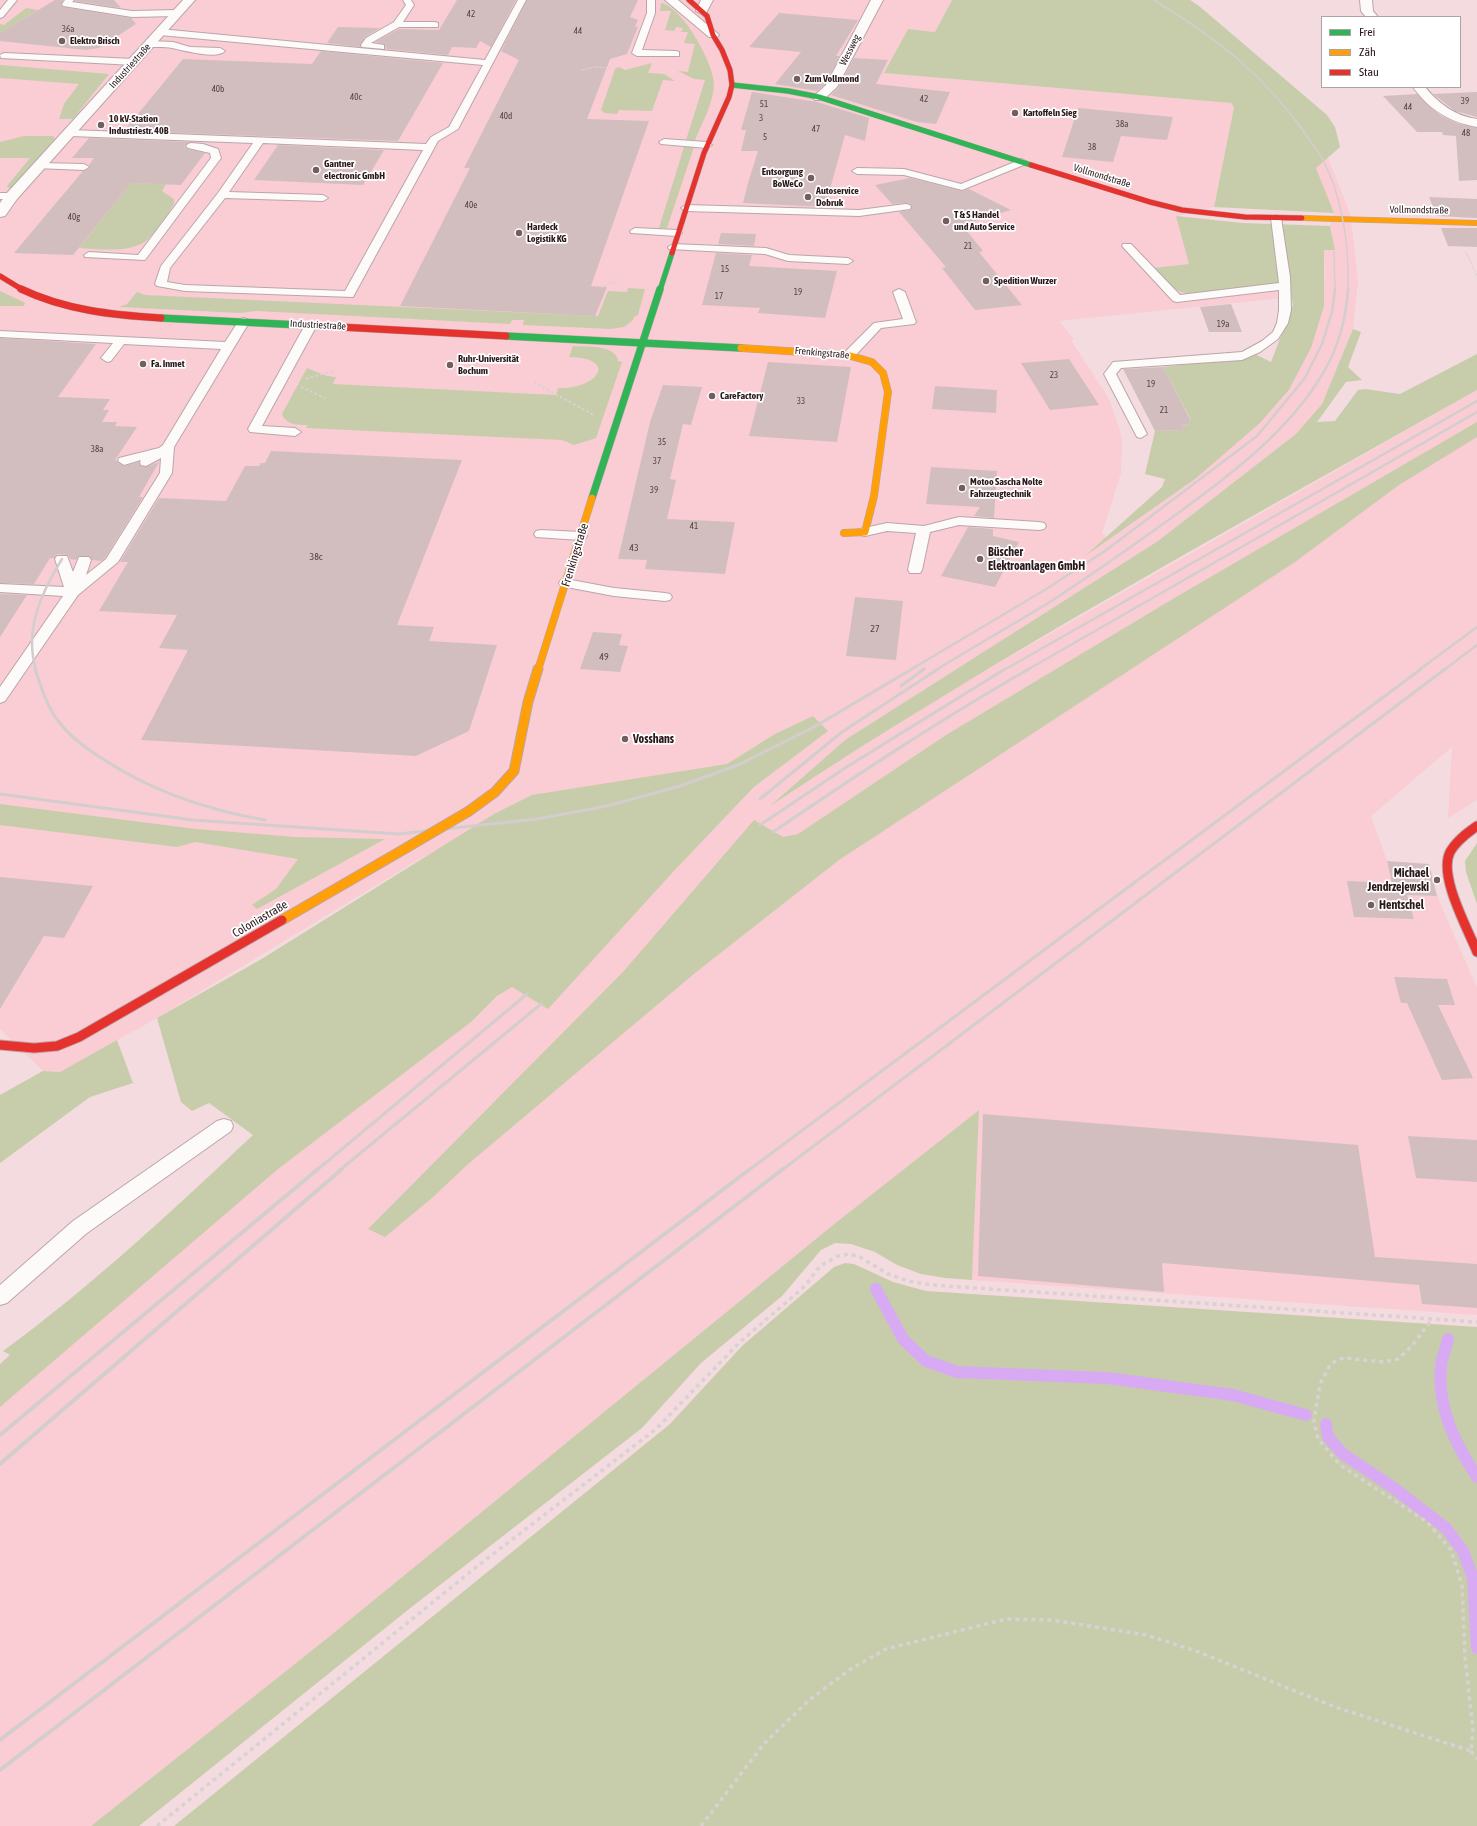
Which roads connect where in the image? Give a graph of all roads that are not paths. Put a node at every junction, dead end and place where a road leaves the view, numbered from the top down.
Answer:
1 (13, 0) edge
2 (70, 0) edge
3 (189, 0) edge
4 (407, 0) edge
5 (522, 0) edge
6 (651, 0) edge
7 (671, 0) edge
8 (689, 0) edge
9 (707, 0) edge
10 (876, 0) edge
11 (1366, 0) edge
12 (168, 2) dead end
13 (702, 11) junction
14 (158, 13) junction
15 (177, 13) junction
16 (0, 15) edge
17 (1371, 16) edge
18 (397, 24) junction
19 (435, 25) dead end
20 (160, 32) junction
21 (714, 35) junction
22 (150, 44) junction
23 (220, 51) dead end
24 (462, 52) dead end
25 (676, 54) dead end
26 (4, 56) dead end
27 (134, 62) junction
28 (489, 63) junction
29 (732, 85) junction
30 (1420, 88) edge
31 (819, 97) junction
32 (1477, 124) edge
33 (71, 133) junction
34 (144, 136) junction
35 (260, 140) junction
36 (664, 142) dead end
37 (707, 144) junction
38 (430, 147) junction
39 (1022, 162) junction
40 (40, 166) junction
41 (84, 167) dead end
42 (857, 171) dead end
43 (222, 195) junction
44 (6, 196) edge
45 (323, 198) dead end
46 (906, 207) dead end
47 (686, 208) junction
48 (0, 213) edge
49 (1276, 218) junction
50 (1477, 223) edge
51 (635, 231) dead end
52 (677, 233) junction
53 (1127, 246) dead end
54 (673, 247) junction
55 (88, 255) dead end
56 (848, 260) dead end
57 (0, 276) edge
58 (1284, 286) junction
59 (899, 292) dead end
60 (244, 321) junction
61 (311, 325) junction
62 (0, 334) edge
63 (121, 340) junction
64 (644, 341) junction
65 (230, 346) junction
66 (850, 354) junction
67 (107, 358) dead end
68 (295, 432) dead end
69 (1141, 434) dead end
70 (168, 447) junction
71 (124, 461) dead end
72 (146, 462) dead end
73 (1039, 526) dead end
74 (924, 530) junction
75 (865, 532) junction
76 (844, 533) dead end
77 (541, 534) dead end
78 (580, 536) junction
79 (62, 559) dead end
80 (84, 560) dead end
81 (914, 570) dead end
82 (566, 583) junction
83 (0, 588) edge
84 (73, 592) junction
85 (665, 598) dead end
86 (0, 698) edge
87 (514, 771) joint
88 (1477, 826) edge
89 (1477, 952) edge
90 (0, 1045) edge
91 (224, 1126) dead end
92 (0, 1297) edge

1 - 16 lane
2 - 14 lane
3 - 15 street, Industriestraße
4 - 18 lane
5 - 28 lane
6 - 25 lane
7 - 21 street, Frenkingstraße
8 - 13 street, Frenkingstraße
9 - 13 street
10 - 31 street, Wessweg
11 - 17 street
12 - 14 lane
13 - 21 street, Frenkingstraße
14 - 15 lane
15 - 20 street, Industriestraße
18 - 19 lane
18 - 24 lane
20 - 22 street, Industriestraße
20 - 28 lane
21 - 29 street, Frenkingstraße
22 - 23 lane
22 - 27 street, Industriestraße
26 - 27 lane
27 - 33 street, Industriestraße
28 - 38 lane
29 - 31 street, Vollmondstraße
29 - 37 street, Frenkingstraße
30 - 32 street
31 - 39 street, Vollmondstraße
33 - 34 lane
33 - 40 street, Industriestraße
34 - 35 lane
34 - 55 lane
35 - 38 lane
35 - 43 lane
36 - 37 lane
37 - 47 street, Frenkingstraße
38 - 43 lane
39 - 42 lane
39 - 49 street, Vollmondstraße
40 - 41 lane
40 - 44 street, Industriestraße
43 - 45 lane
44 - 48 street, Industriestraße
46 - 47 lane
47 - 52 street, Frenkingstraße
49 - 50 street, Vollmondstraße
49 - 58 lane
51 - 52 lane
52 - 54 street, Frenkingstraße
53 - 58 lane
54 - 56 lane
54 - 64 street, Frenkingstraße
57 - 60 street, Industriestraße
58 - 69 lane
59 - 66 lane
60 - 61 street, Industriestraße
60 - 65 lane
61 - 64 street, Industriestraße
61 - 68 lane
62 - 63 lane
63 - 65 lane
63 - 67 lane
64 - 66 street, Frenkingstraße
64 - 78 street, Frenkingstraße
65 - 70 lane
66 - 75 street, Frenkingstraße
70 - 71 lane
70 - 72 lane
70 - 84 lane
73 - 74 lane
74 - 75 lane
74 - 81 lane
75 - 76 street
77 - 78 lane
78 - 82 street, Frenkingstraße
79 - 84 lane
80 - 84 lane
82 - 85 lane
82 - 87 street, Frenkingstraße
83 - 84 lane
84 - 86 lane
87 - 90 street, Coloniastraße, bridge
88 - 89 street
91 - 92 lane

